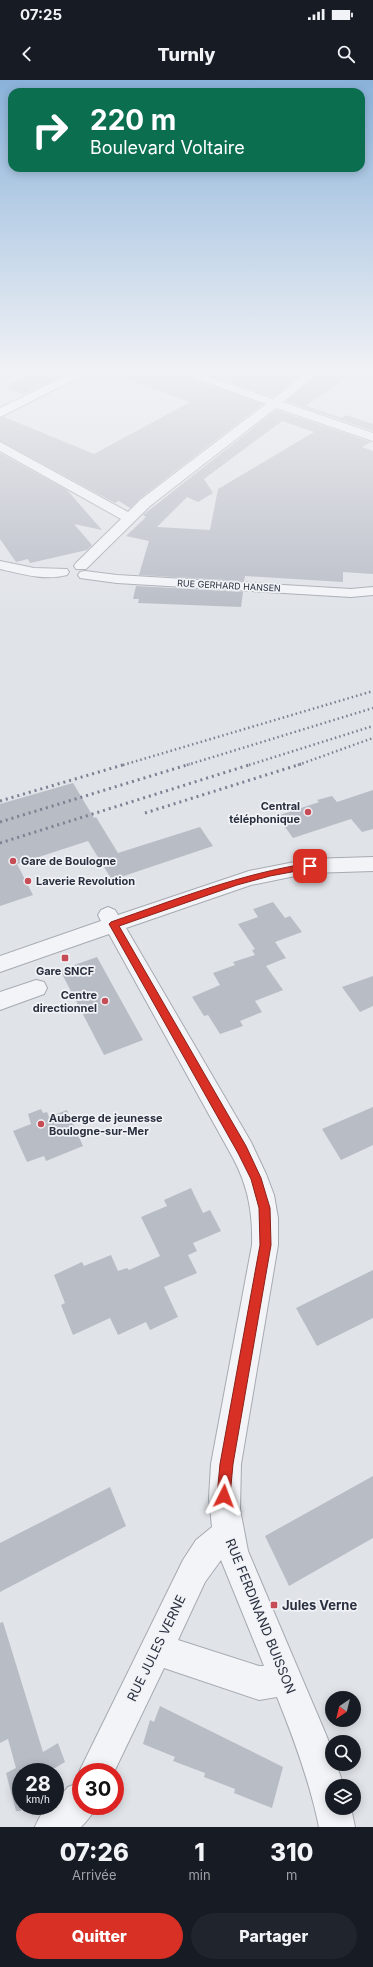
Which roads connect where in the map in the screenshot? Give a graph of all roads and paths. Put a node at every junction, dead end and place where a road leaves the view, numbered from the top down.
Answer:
1 (15, 455) edge
2 (208, 455) edge
3 (128, 518) junction
4 (0, 565) edge
5 (83, 570) junction
6 (373, 591) edge
7 (373, 854) edge
8 (373, 864) edge
9 (111, 920) junction
10 (0, 951) edge
11 (0, 964) edge
12 (36, 988) dead end
13 (0, 1001) edge
14 (228, 1533) junction
15 (156, 1649) junction
16 (285, 1676) junction
17 (100, 1763) edge
18 (325, 1780) edge
19 (72, 1811) edge
20 (334, 1815) edge
21 (53, 1827) edge
22 (337, 1827) edge

1 - 3 street
2 - 3 street
3 - 5 street
4 - 5 street
5 - 6 street, RUE GERHARD HANSEN
7 - 9 street
8 - 9 street
9 - 10 street
9 - 11 street
9 - 14 street, RUE FERDINAND BUISSON
12 - 13 street
14 - 15 street, RUE JULES VERNE
14 - 16 street, RUE FERDINAND BUISSON
15 - 16 street
15 - 17 street, RUE JULES VERNE
16 - 18 street, RUE FERDINAND BUISSON
19 - 21 street
20 - 22 street

